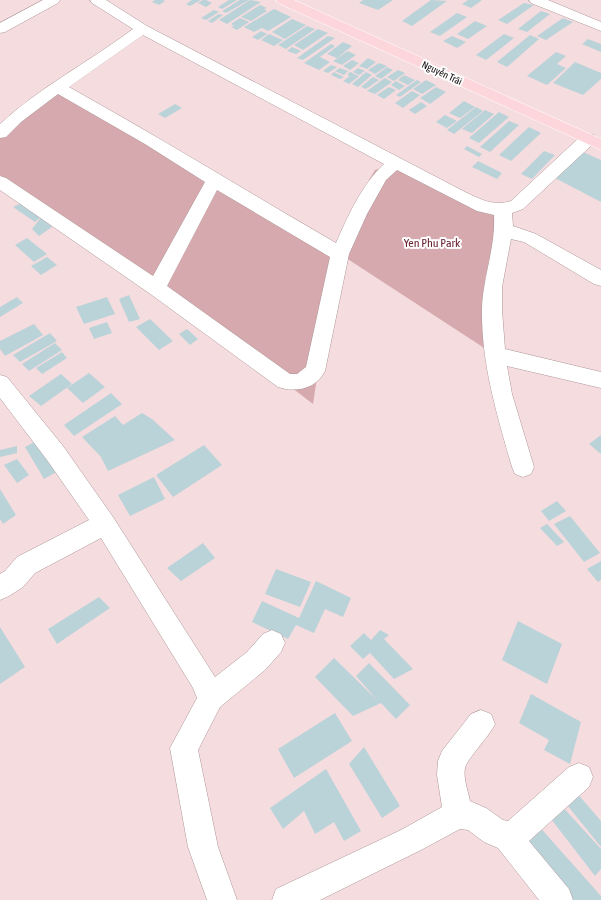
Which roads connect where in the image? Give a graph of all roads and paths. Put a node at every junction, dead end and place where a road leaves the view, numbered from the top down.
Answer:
1 (53, 0) edge
2 (98, 0) edge
3 (283, 0) edge
4 (315, 0) edge
5 (536, 0) edge
6 (556, 3) edge
7 (601, 27) edge
8 (0, 29) edge
9 (142, 29) junction
10 (58, 88) junction
11 (0, 133) edge
12 (598, 135) edge
13 (395, 163) junction
14 (214, 180) junction
15 (0, 182) edge
16 (503, 210) junction
17 (504, 230) junction
18 (340, 254) junction
19 (601, 279) edge
20 (156, 288) junction
21 (495, 355) junction
22 (601, 380) edge
23 (0, 383) edge
24 (523, 467) dead end
25 (105, 524) junction
26 (0, 588) edge
27 (272, 643) dead end
28 (210, 698) junction
29 (481, 724) dead end
30 (579, 777) dead end
31 (458, 814) junction
32 (507, 836) junction
33 (222, 900) edge
34 (287, 900) edge
35 (558, 900) edge

1 - 8 street
2 - 9 street
3 - 12 main road, Nguyễn Trãi
4 - 12 main road, Nguyễn Trãi
5 - 6 street
6 - 7 street
9 - 10 street
9 - 13 street
10 - 11 street
10 - 14 street
12 - 16 street
13 - 16 street
13 - 18 street
14 - 18 street
14 - 20 street
15 - 20 street
16 - 17 street
17 - 19 street
17 - 21 street
18 - 20 street
21 - 22 street
21 - 24 street
23 - 25 street
25 - 26 street
25 - 28 street
27 - 28 street
28 - 33 street
29 - 31 street
30 - 32 street
31 - 32 street
31 - 34 street
32 - 35 street

